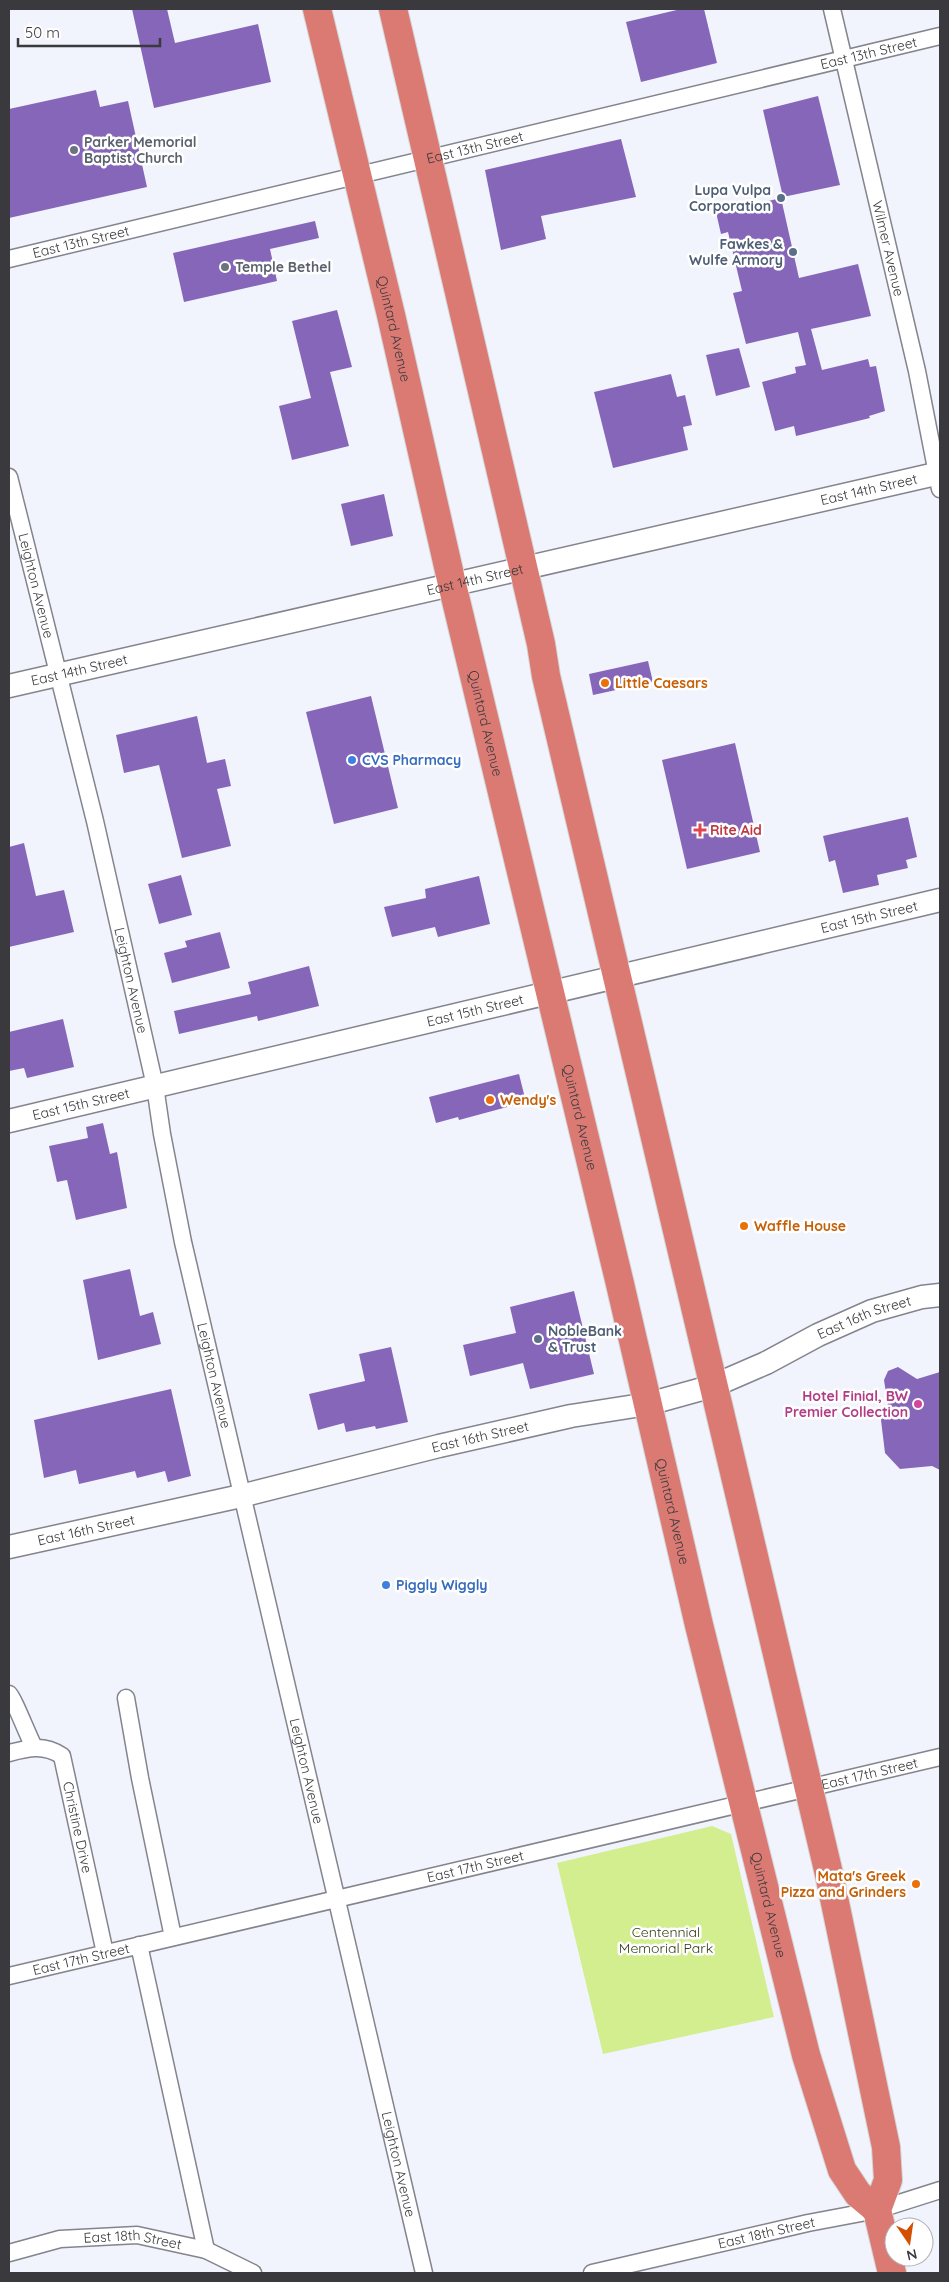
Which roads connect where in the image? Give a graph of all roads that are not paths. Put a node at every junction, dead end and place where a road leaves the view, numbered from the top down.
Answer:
1 (317, 9) edge
2 (393, 9) edge
3 (832, 9) edge
4 (940, 36) edge
5 (844, 59) junction
6 (428, 159) junction
7 (357, 177) junction
8 (9, 259) edge
9 (9, 477) edge
10 (939, 479) edge
11 (522, 568) junction
12 (452, 584) junction
13 (58, 674) junction
14 (9, 686) edge
15 (940, 900) edge
16 (618, 976) junction
17 (550, 993) junction
18 (155, 1086) junction
19 (9, 1121) edge
20 (940, 1295) edge
21 (713, 1386) junction
22 (648, 1404) junction
23 (241, 1496) junction
24 (9, 1547) edge
25 (9, 1694) edge
26 (126, 1698) dead end
27 (34, 1747) junction
28 (9, 1753) edge
29 (940, 1757) edge
30 (808, 1788) junction
31 (743, 1803) junction
32 (337, 1899) junction
33 (173, 1937) junction
34 (139, 1945) junction
35 (105, 1953) junction
36 (9, 1976) edge
37 (940, 2190) edge
38 (877, 2210) junction
39 (206, 2250) junction
40 (9, 2253) edge
41 (253, 2273) edge
42 (424, 2273) edge
43 (592, 2273) edge
44 (892, 2273) edge

1 - 7 highway, Quintard Avenue
2 - 6 highway
3 - 5 street, Wilmer Avenue
4 - 5 street, East 13th Street
5 - 6 street, East 13th Street
5 - 10 street, Wilmer Avenue
6 - 7 street, East 13th Street
6 - 11 highway
7 - 8 street, East 13th Street
7 - 12 highway, Quintard Avenue
9 - 13 street, Leighton Avenue
10 - 11 street, East 14th Street
11 - 12 street, East 14th Street
11 - 16 highway
12 - 13 street, East 14th Street
12 - 17 highway, Quintard Avenue
13 - 14 street, East 14th Street
13 - 18 street, Leighton Avenue
15 - 16 street, East 15th Street
16 - 17 street, East 15th Street
16 - 21 highway
17 - 18 street, East 15th Street
17 - 22 highway, Quintard Avenue
18 - 19 street, East 15th Street
18 - 23 street, Leighton Avenue
20 - 21 street, East 16th Street
21 - 22 street, East 16th Street
21 - 30 highway
22 - 23 street, East 16th Street
22 - 31 highway, Quintard Avenue
23 - 24 street, East 16th Street
23 - 32 street, Leighton Avenue
25 - 27 street
26 - 33 street
27 - 28 street, Christine Drive
27 - 35 street, Christine Drive
29 - 30 street, East 17th Street
30 - 31 street, East 17th Street
30 - 38 highway
31 - 32 street, East 17th Street
31 - 38 highway, Quintard Avenue
32 - 33 street, East 17th Street
32 - 42 street, Leighton Avenue
33 - 34 street, East 17th Street
34 - 35 street, East 17th Street
34 - 39 street
35 - 36 street, East 17th Street
37 - 38 street, East 18th Street
38 - 43 street, East 18th Street
38 - 44 highway
39 - 40 street, East 18th Street
39 - 41 street, East 18th Street

